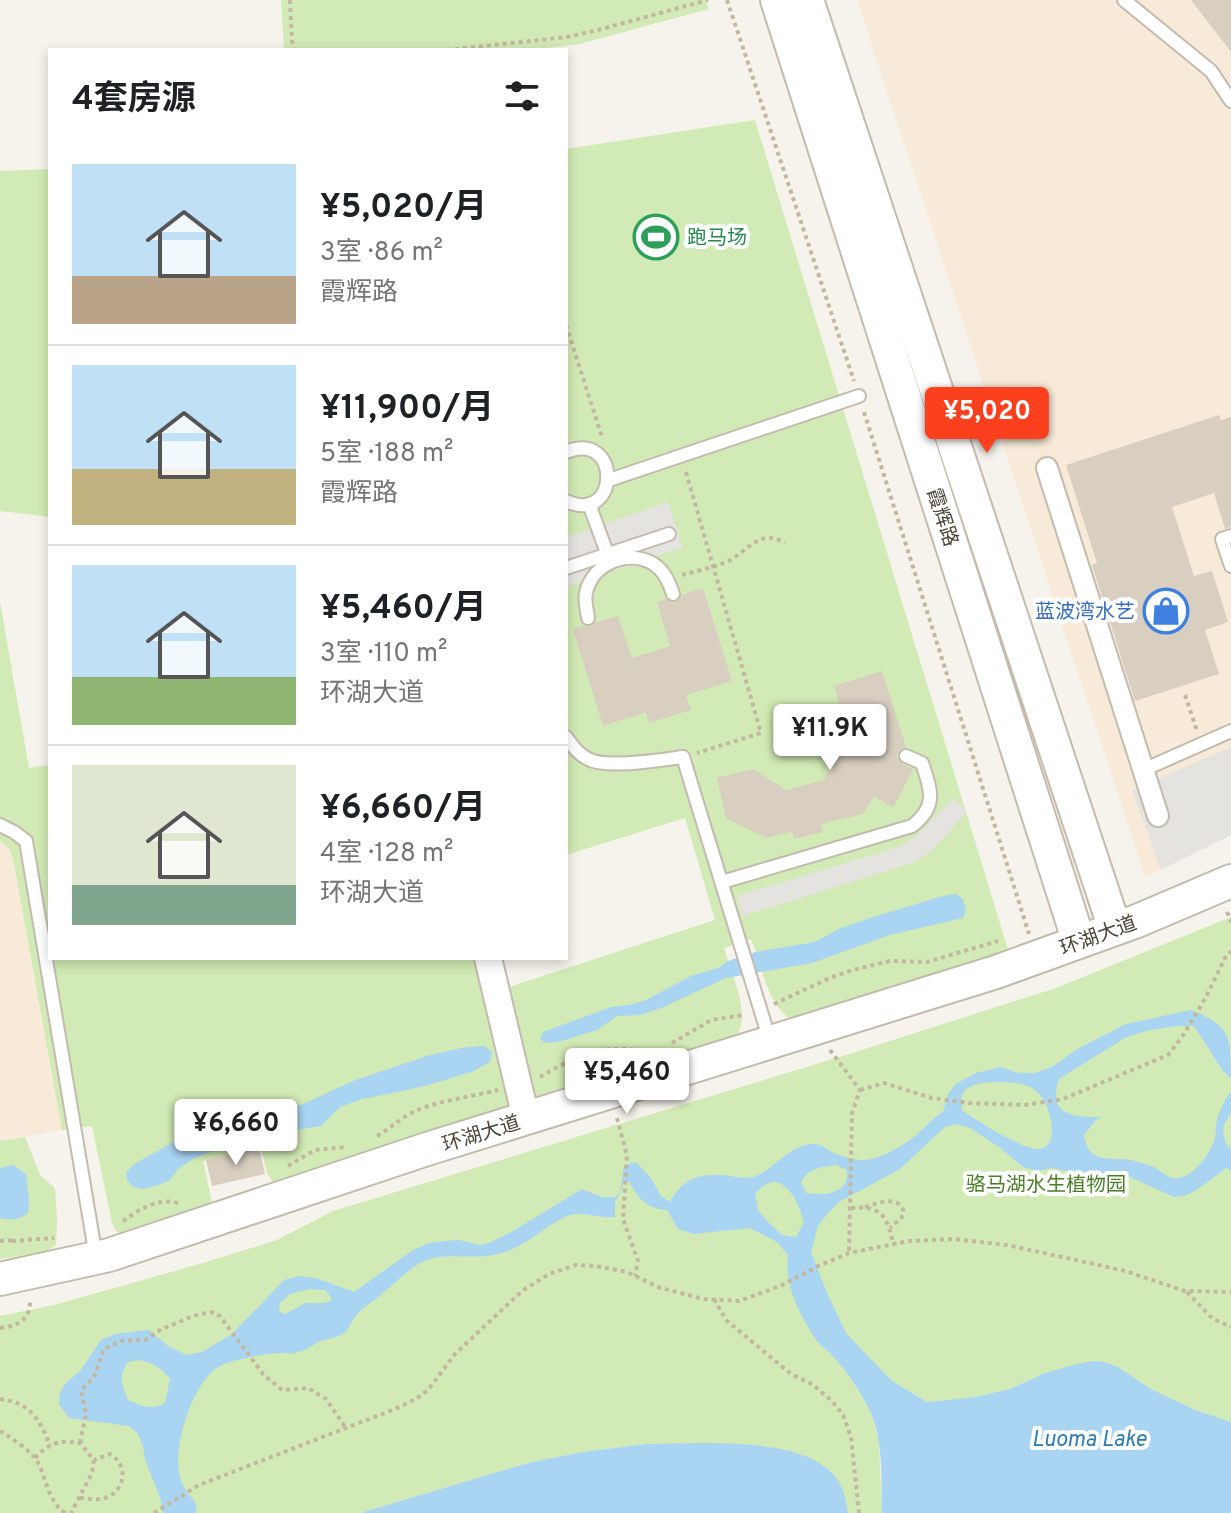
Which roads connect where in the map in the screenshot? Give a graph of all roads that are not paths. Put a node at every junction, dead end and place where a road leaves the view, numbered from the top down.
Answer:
1 (777, 0) edge
2 (807, 0) edge
3 (1124, 0) edge
4 (1227, 85) edge
5 (1231, 101) edge
6 (859, 396) road end
7 (568, 451) edge
8 (1047, 468) dead end
9 (609, 480) junction
10 (568, 502) edge
11 (589, 504) junction
12 (669, 534) dead end
13 (1231, 536) edge
14 (609, 558) junction
15 (1231, 566) edge
16 (568, 568) edge
17 (673, 594) dead end
18 (588, 618) dead end
19 (1231, 731) edge
20 (568, 740) edge
21 (906, 756) dead end
22 (1143, 770) junction
23 (1158, 816) dead end
24 (0, 825) edge
25 (1231, 881) edge
26 (722, 882) junction
27 (1115, 929) junction
28 (1079, 942) junction
29 (488, 960) edge
30 (770, 1041) junction
31 (526, 1118) junction
32 (96, 1257) junction
33 (15, 1284) edge

1 - 28 street, 霞辉路
2 - 27 street, 霞辉路
3 - 4 lane
4 - 5 lane
6 - 9 lane
7 - 9 lane
8 - 22 street
9 - 11 lane
10 - 11 lane
11 - 14 lane
12 - 14 lane
13 - 15 lane
14 - 16 lane
14 - 17 lane
14 - 18 lane
19 - 22 lane
20 - 26 lane
21 - 26 lane
22 - 23 street
24 - 32 lane
25 - 27 street, 环湖大道
26 - 30 lane
27 - 28 street, 环湖大道
28 - 30 street, 环湖大道
29 - 31 street
30 - 31 street, 环湖大道
31 - 32 street, 环湖大道
32 - 33 street, 环湖大道

